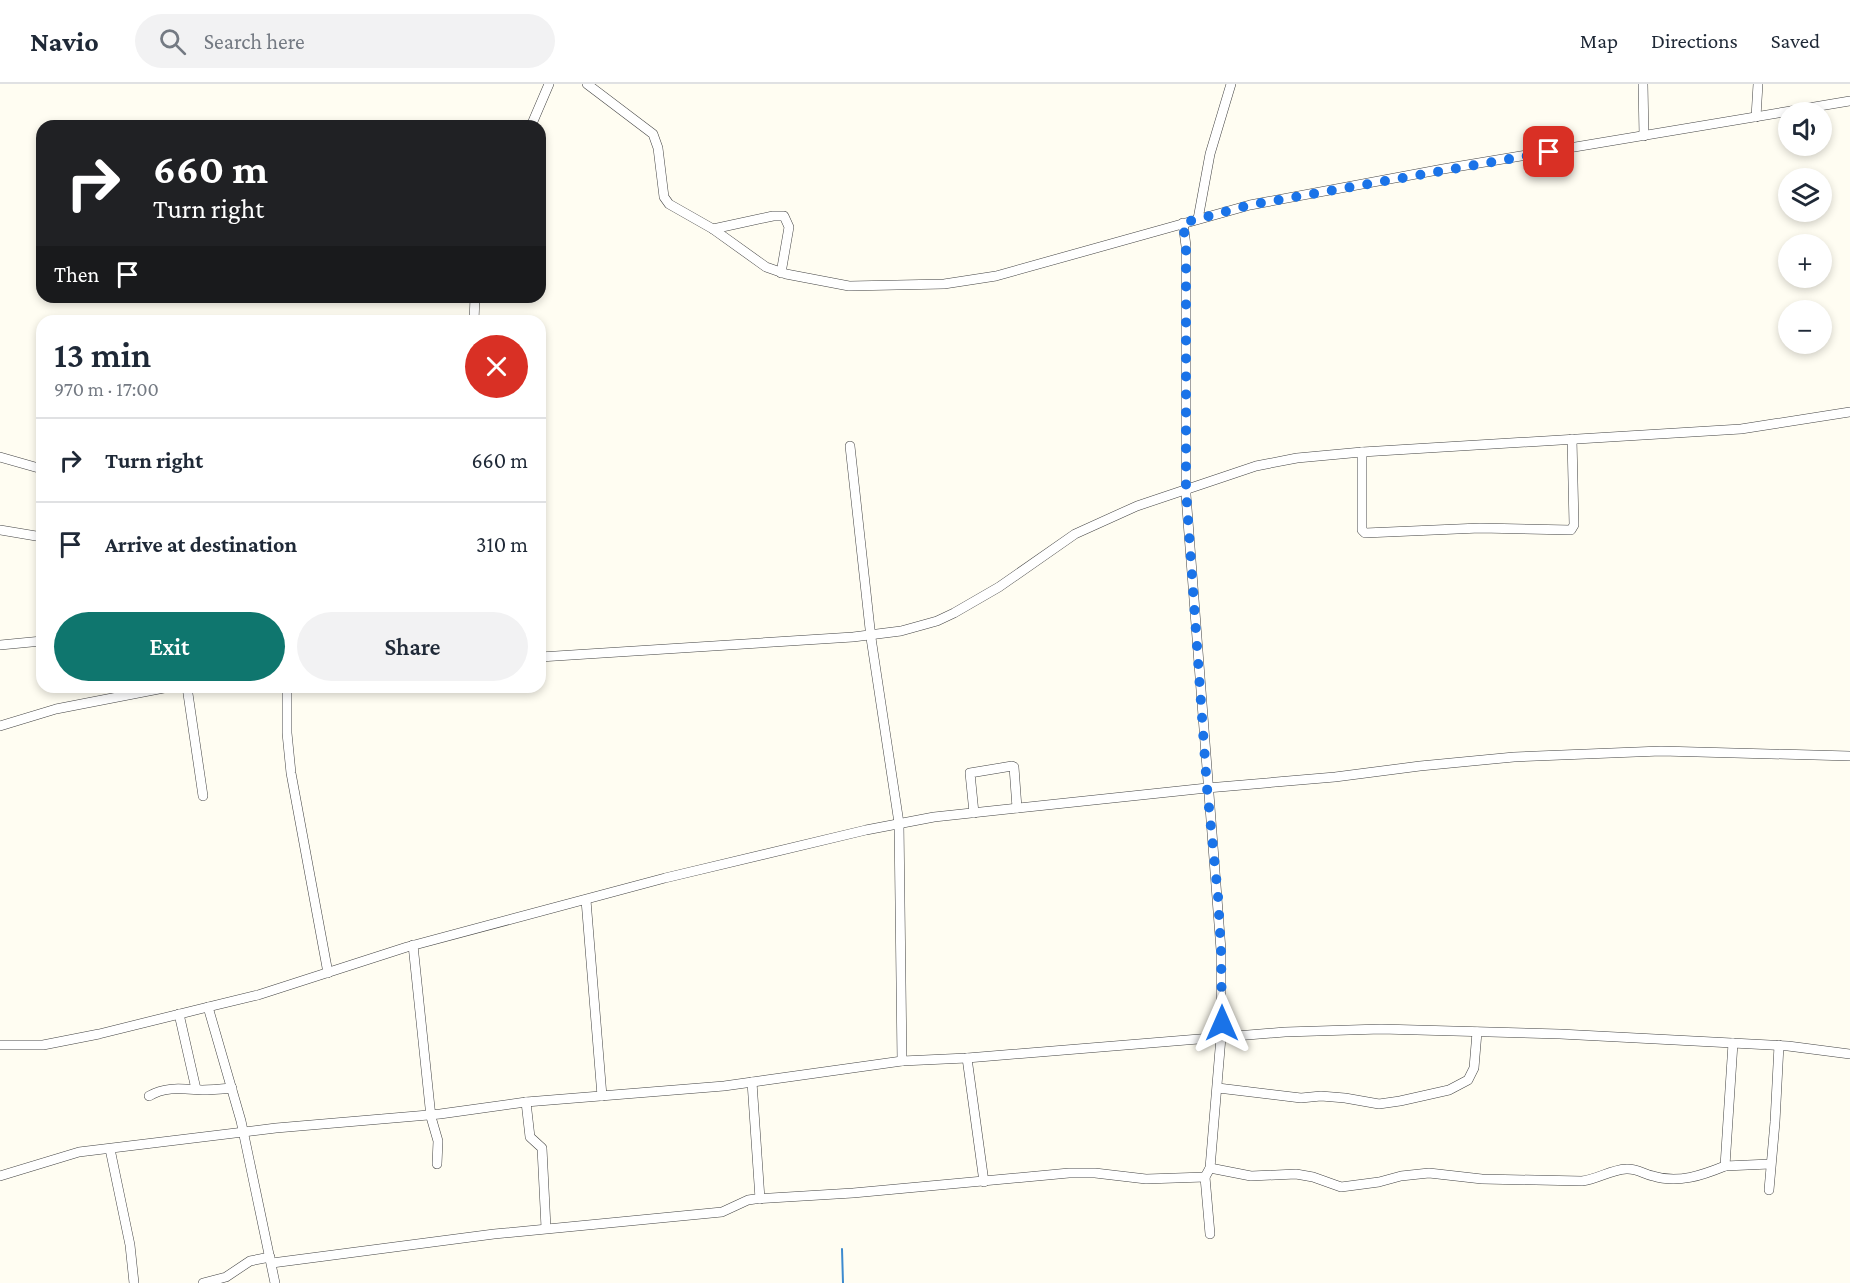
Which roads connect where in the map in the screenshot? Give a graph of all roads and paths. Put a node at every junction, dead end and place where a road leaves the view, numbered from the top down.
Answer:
1 (549, 84) edge
2 (587, 84) edge
3 (1231, 84) edge
4 (1643, 84) edge
5 (1758, 84) edge
6 (1850, 101) edge
7 (1756, 117) junction
8 (534, 120) edge
9 (1644, 136) junction
10 (1198, 219) junction
11 (1183, 223) junction
12 (713, 229) junction
13 (781, 273) junction
14 (1850, 412) edge
15 (1572, 439) junction
16 (850, 446) dead end
17 (1362, 452) junction
18 (0, 457) edge
19 (36, 467) edge
20 (1186, 490) junction
21 (0, 530) edge
22 (36, 536) edge
23 (871, 635) junction
24 (36, 642) edge
25 (0, 645) edge
26 (546, 657) edge
27 (137, 693) edge
28 (188, 693) edge
29 (287, 693) edge
30 (0, 726) edge
31 (1850, 756) edge
32 (1207, 788) junction
33 (203, 796) dead end
34 (1017, 808) junction
35 (974, 813) junction
36 (899, 823) junction
37 (586, 900) junction
38 (413, 945) junction
39 (328, 972) junction
40 (208, 1007) junction
41 (179, 1014) junction
42 (1477, 1032) junction
43 (1221, 1037) junction
44 (1733, 1043) junction
45 (0, 1046) edge
46 (1779, 1046) junction
47 (1850, 1054) edge
48 (967, 1058) junction
49 (902, 1061) junction
50 (752, 1082) junction
51 (232, 1088) junction
52 (1218, 1088) junction
53 (196, 1089) junction
54 (149, 1096) dead end
55 (602, 1096) junction
56 (526, 1102) junction
57 (431, 1115) junction
58 (243, 1132) junction
59 (110, 1149) junction
60 (437, 1164) dead end
61 (1770, 1164) junction
62 (1725, 1166) junction
63 (1210, 1168) junction
64 (0, 1176) edge
65 (1205, 1177) junction
66 (984, 1182) junction
67 (1769, 1190) dead end
68 (760, 1199) junction
69 (546, 1228) junction
70 (1210, 1234) dead end
71 (271, 1260) junction
72 (135, 1283) edge
73 (203, 1283) edge
74 (275, 1283) edge

1 - 8 street
2 - 12 street
3 - 10 street
4 - 9 street
5 - 7 street
6 - 7 street
7 - 9 street
9 - 10 street
10 - 11 street
11 - 13 street
11 - 20 street
12 - 13 street
12 - 13 street
14 - 15 street
15 - 17 street
15 - 17 street
16 - 23 street
17 - 20 street
18 - 19 street
20 - 23 street
20 - 32 street
21 - 22 street
23 - 26 street
23 - 36 street
24 - 25 street
27 - 30 street
28 - 33 street
29 - 39 street
31 - 32 street
32 - 34 street
32 - 43 street
34 - 35 street
34 - 35 street
35 - 36 street
36 - 37 street
36 - 49 street
37 - 38 street
37 - 55 street
38 - 39 street
38 - 57 street
39 - 40 street
40 - 41 street
40 - 51 street
41 - 45 street
41 - 53 street
42 - 43 street
42 - 44 street
42 - 52 street
43 - 48 street
43 - 52 street
44 - 46 street
44 - 62 street
46 - 47 street
46 - 61 street
48 - 49 street
48 - 66 street
49 - 50 street
50 - 55 street
50 - 68 street
51 - 53 street
51 - 58 street
52 - 63 street
53 - 54 street
55 - 56 street
56 - 57 street
56 - 69 street
57 - 58 street
57 - 60 street
58 - 59 street
58 - 71 street
59 - 64 street
59 - 72 street
61 - 62 street
61 - 67 street
62 - 63 street
63 - 65 street
65 - 66 street
65 - 70 street
66 - 68 street
68 - 69 street
69 - 71 street
71 - 73 street
71 - 74 street

